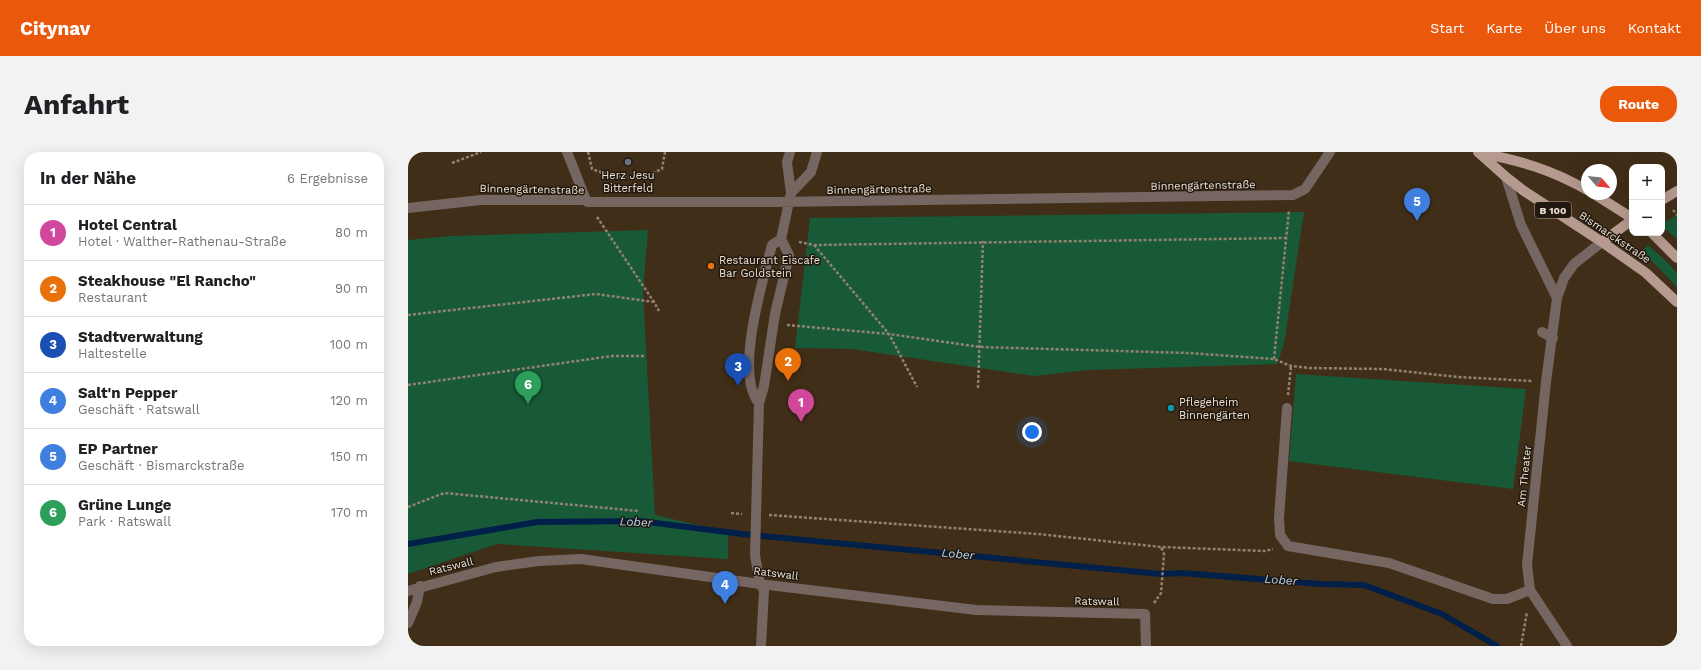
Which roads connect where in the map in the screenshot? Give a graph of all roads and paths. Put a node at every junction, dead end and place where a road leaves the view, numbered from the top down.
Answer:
1 (481, 152) edge
2 (567, 152) edge
3 (588, 152) edge
4 (665, 152) edge
5 (790, 152) edge
6 (817, 152) edge
7 (1330, 152) edge
8 (1479, 153) edge
9 (452, 163) dead end
10 (1506, 177) junction
11 (1581, 187) edge
12 (1677, 191) edge
13 (1293, 195) junction
14 (790, 197) junction
15 (1665, 198) edge
16 (1603, 200) edge
17 (586, 201) junction
18 (408, 208) edge
19 (1629, 217) edge
20 (1629, 221) edge
21 (1655, 236) edge
22 (1286, 238) junction
23 (781, 239) junction
24 (983, 241) junction
25 (1602, 242) junction
26 (814, 245) junction
27 (1677, 258) edge
28 (1557, 298) junction
29 (654, 302) junction
30 (1677, 302) edge
31 (659, 311) dead end
32 (408, 315) edge
33 (1542, 332) dead end
34 (772, 333) junction
35 (889, 334) junction
36 (1553, 338) junction
37 (980, 347) junction
38 (644, 356) dead end
39 (1274, 359) junction
40 (1291, 366) junction
41 (1546, 382) junction
42 (408, 385) edge
43 (917, 387) dead end
44 (978, 388) dead end
45 (759, 403) junction
46 (1287, 408) joint
47 (408, 507) edge
48 (639, 510) dead end
49 (731, 513) dead end
50 (757, 516) junction
51 (1288, 546) junction
52 (1161, 547) junction
53 (760, 584) junction
54 (420, 586) junction
55 (1530, 590) junction
56 (408, 591) edge
57 (1162, 592) dead end
58 (408, 623) edge
59 (1521, 645) edge
60 (761, 646) edge
61 (1146, 646) edge
62 (1567, 646) edge

1 - 9 path
2 - 17 street
3 - 4 path
5 - 14 street
6 - 14 street
7 - 13 street
8 - 10 main road, Bismarckstraße / B 100
8 - 11 main road, Bismarckstraße / B 100
10 - 25 main road, Bismarckstraße / B 100
10 - 28 street
12 - 15 main road
13 - 14 street, Binnengärtenstraße
13 - 22 path
14 - 17 street, Binnengärtenstraße
14 - 23 street
16 - 19 main road
17 - 18 street, Binnengärtenstraße
17 - 29 path
20 - 25 main road
21 - 27 main road, Bismarckstraße
22 - 24 path
22 - 39 path
23 - 26 path
23 - 34 street
23 - 45 street
24 - 26 path
24 - 37 path
25 - 28 street, Am Theater
25 - 30 main road, Bismarckstraße / B 100
26 - 35 path
28 - 36 street, Am Theater
29 - 31 path
29 - 32 path
33 - 36 street
34 - 35 path
34 - 45 street
35 - 37 path
35 - 43 path
36 - 41 street, Am Theater
37 - 39 path
37 - 44 path
38 - 42 path
39 - 40 path
40 - 41 path
40 - 46 path
41 - 55 street, Am Theater
45 - 50 street
46 - 51 street
47 - 48 path
49 - 50 path
50 - 52 path
50 - 53 street
51 - 52 path
51 - 55 street
52 - 57 path
53 - 54 street, Ratswall
53 - 60 street
53 - 61 street, Ratswall
54 - 56 street, Ratswall
54 - 58 street
55 - 59 path
55 - 62 street, Am Theater

